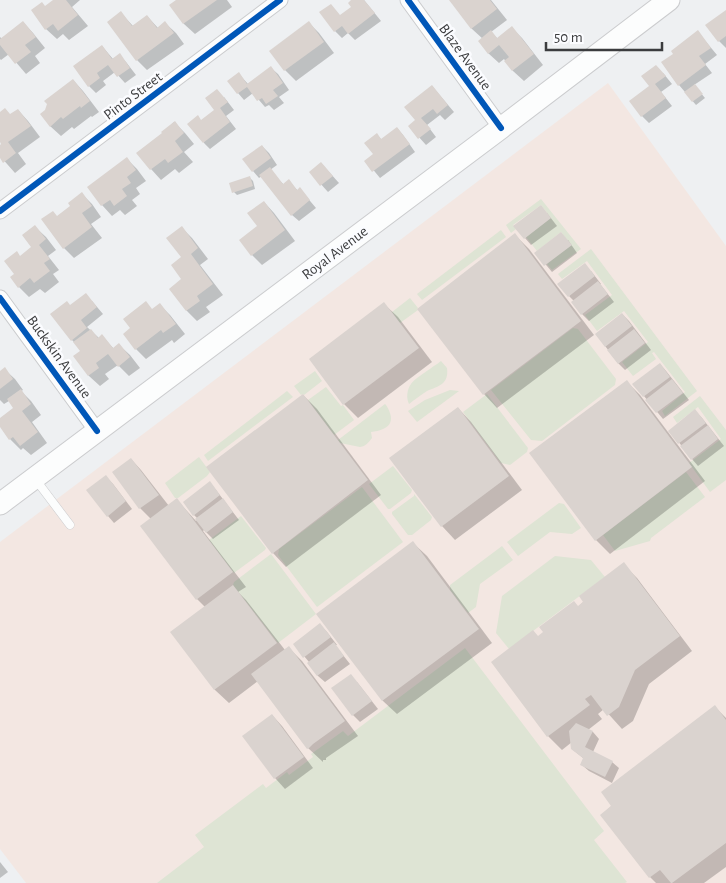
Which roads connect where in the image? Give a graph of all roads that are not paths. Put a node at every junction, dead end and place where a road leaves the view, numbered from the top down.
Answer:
1 (280, 0) edge
2 (408, 0) edge
3 (669, 0) edge
4 (501, 128) junction
5 (0, 211) edge
6 (0, 298) edge
7 (97, 431) junction
8 (35, 478) junction
9 (0, 504) edge
10 (70, 525) dead end

1 - 5 street, Pinto Street
2 - 4 street, Blaze Avenue
3 - 4 main road, Royal Avenue
4 - 7 main road, Royal Avenue
6 - 7 street, Buckskin Avenue
7 - 8 main road, Royal Avenue
8 - 9 main road, Royal Avenue
8 - 10 lane

